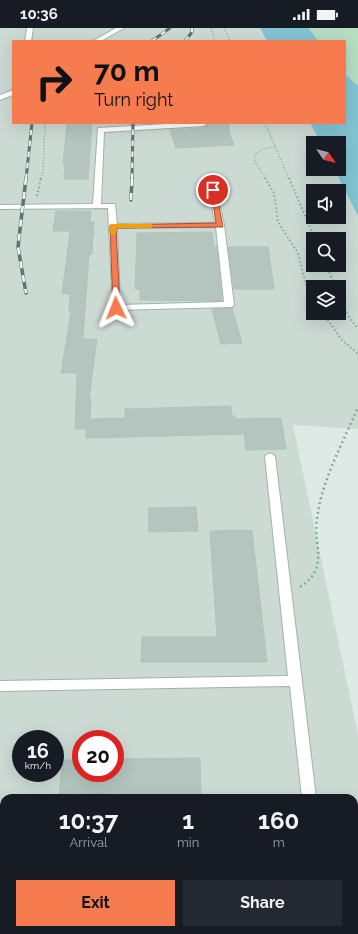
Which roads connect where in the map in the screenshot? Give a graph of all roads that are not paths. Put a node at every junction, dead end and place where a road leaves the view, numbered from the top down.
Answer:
1 (30, 28) edge
2 (121, 28) edge
3 (28, 40) edge
4 (98, 40) edge
5 (12, 93) edge
6 (0, 98) edge
7 (203, 124) edge
8 (213, 190) dead end
9 (97, 206) junction
10 (0, 207) edge
11 (220, 225) junction
12 (113, 226) junction
13 (270, 456) dead end
14 (295, 681) junction
15 (0, 686) edge
16 (309, 794) edge

1 - 3 lane
2 - 4 lane
5 - 6 lane
7 - 9 lane
8 - 11 lane
9 - 10 lane
9 - 12 lane
11 - 12 lane
11 - 12 lane
13 - 14 lane
14 - 15 lane
14 - 16 lane

